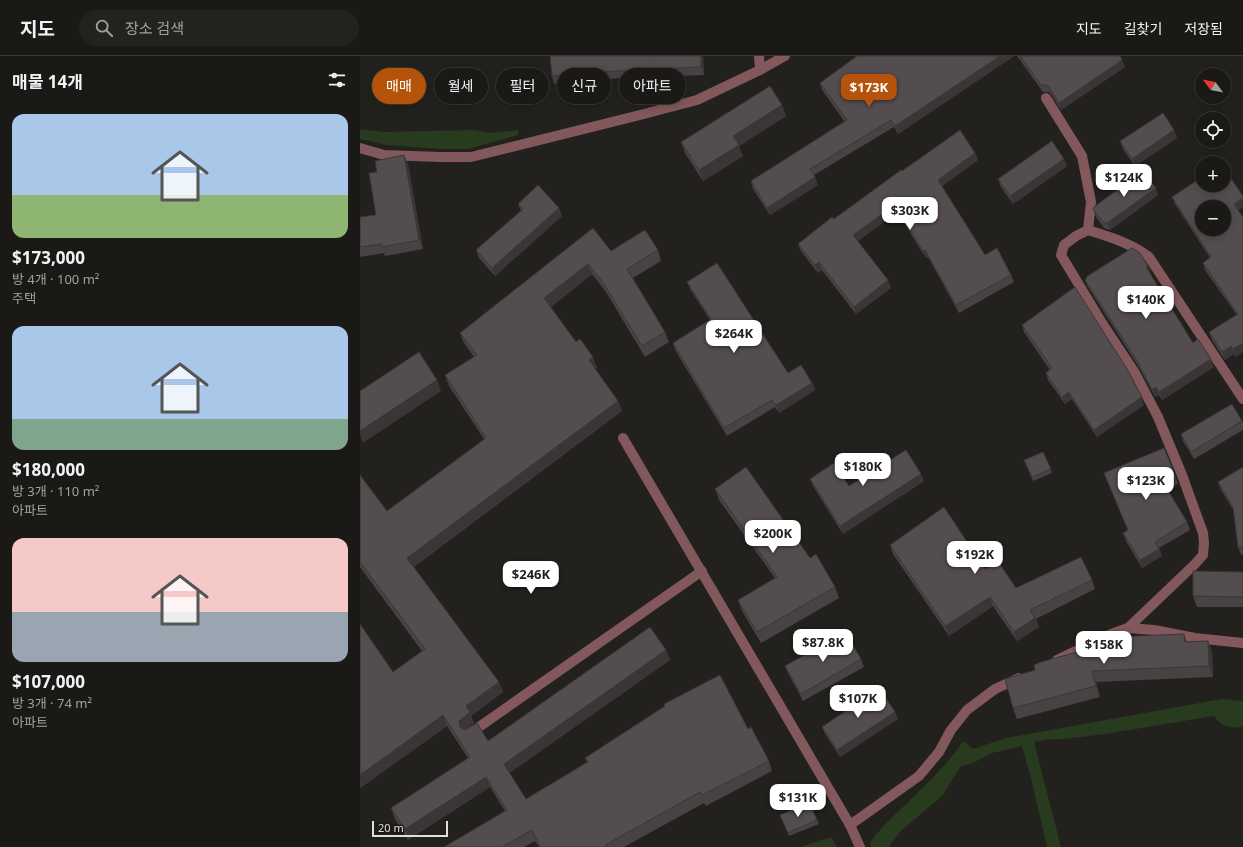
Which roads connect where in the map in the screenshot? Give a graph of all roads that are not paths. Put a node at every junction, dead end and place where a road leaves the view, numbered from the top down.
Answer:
1 (759, 56) edge
2 (785, 56) edge
3 (760, 70) junction
4 (1046, 98) edge
5 (360, 148) edge
6 (1088, 230) junction
7 (1243, 399) edge
8 (623, 438) dead end
9 (702, 571) junction
10 (1128, 628) junction
11 (1243, 643) edge
12 (1051, 663) edge
13 (1031, 673) edge
14 (469, 734) edge
15 (850, 825) junction
16 (860, 847) edge

1 - 3 street
2 - 3 street
3 - 5 street
4 - 6 street
6 - 7 street
6 - 10 street
8 - 9 street
9 - 14 street
9 - 15 street
10 - 11 street
10 - 12 street
13 - 15 street
15 - 16 street

